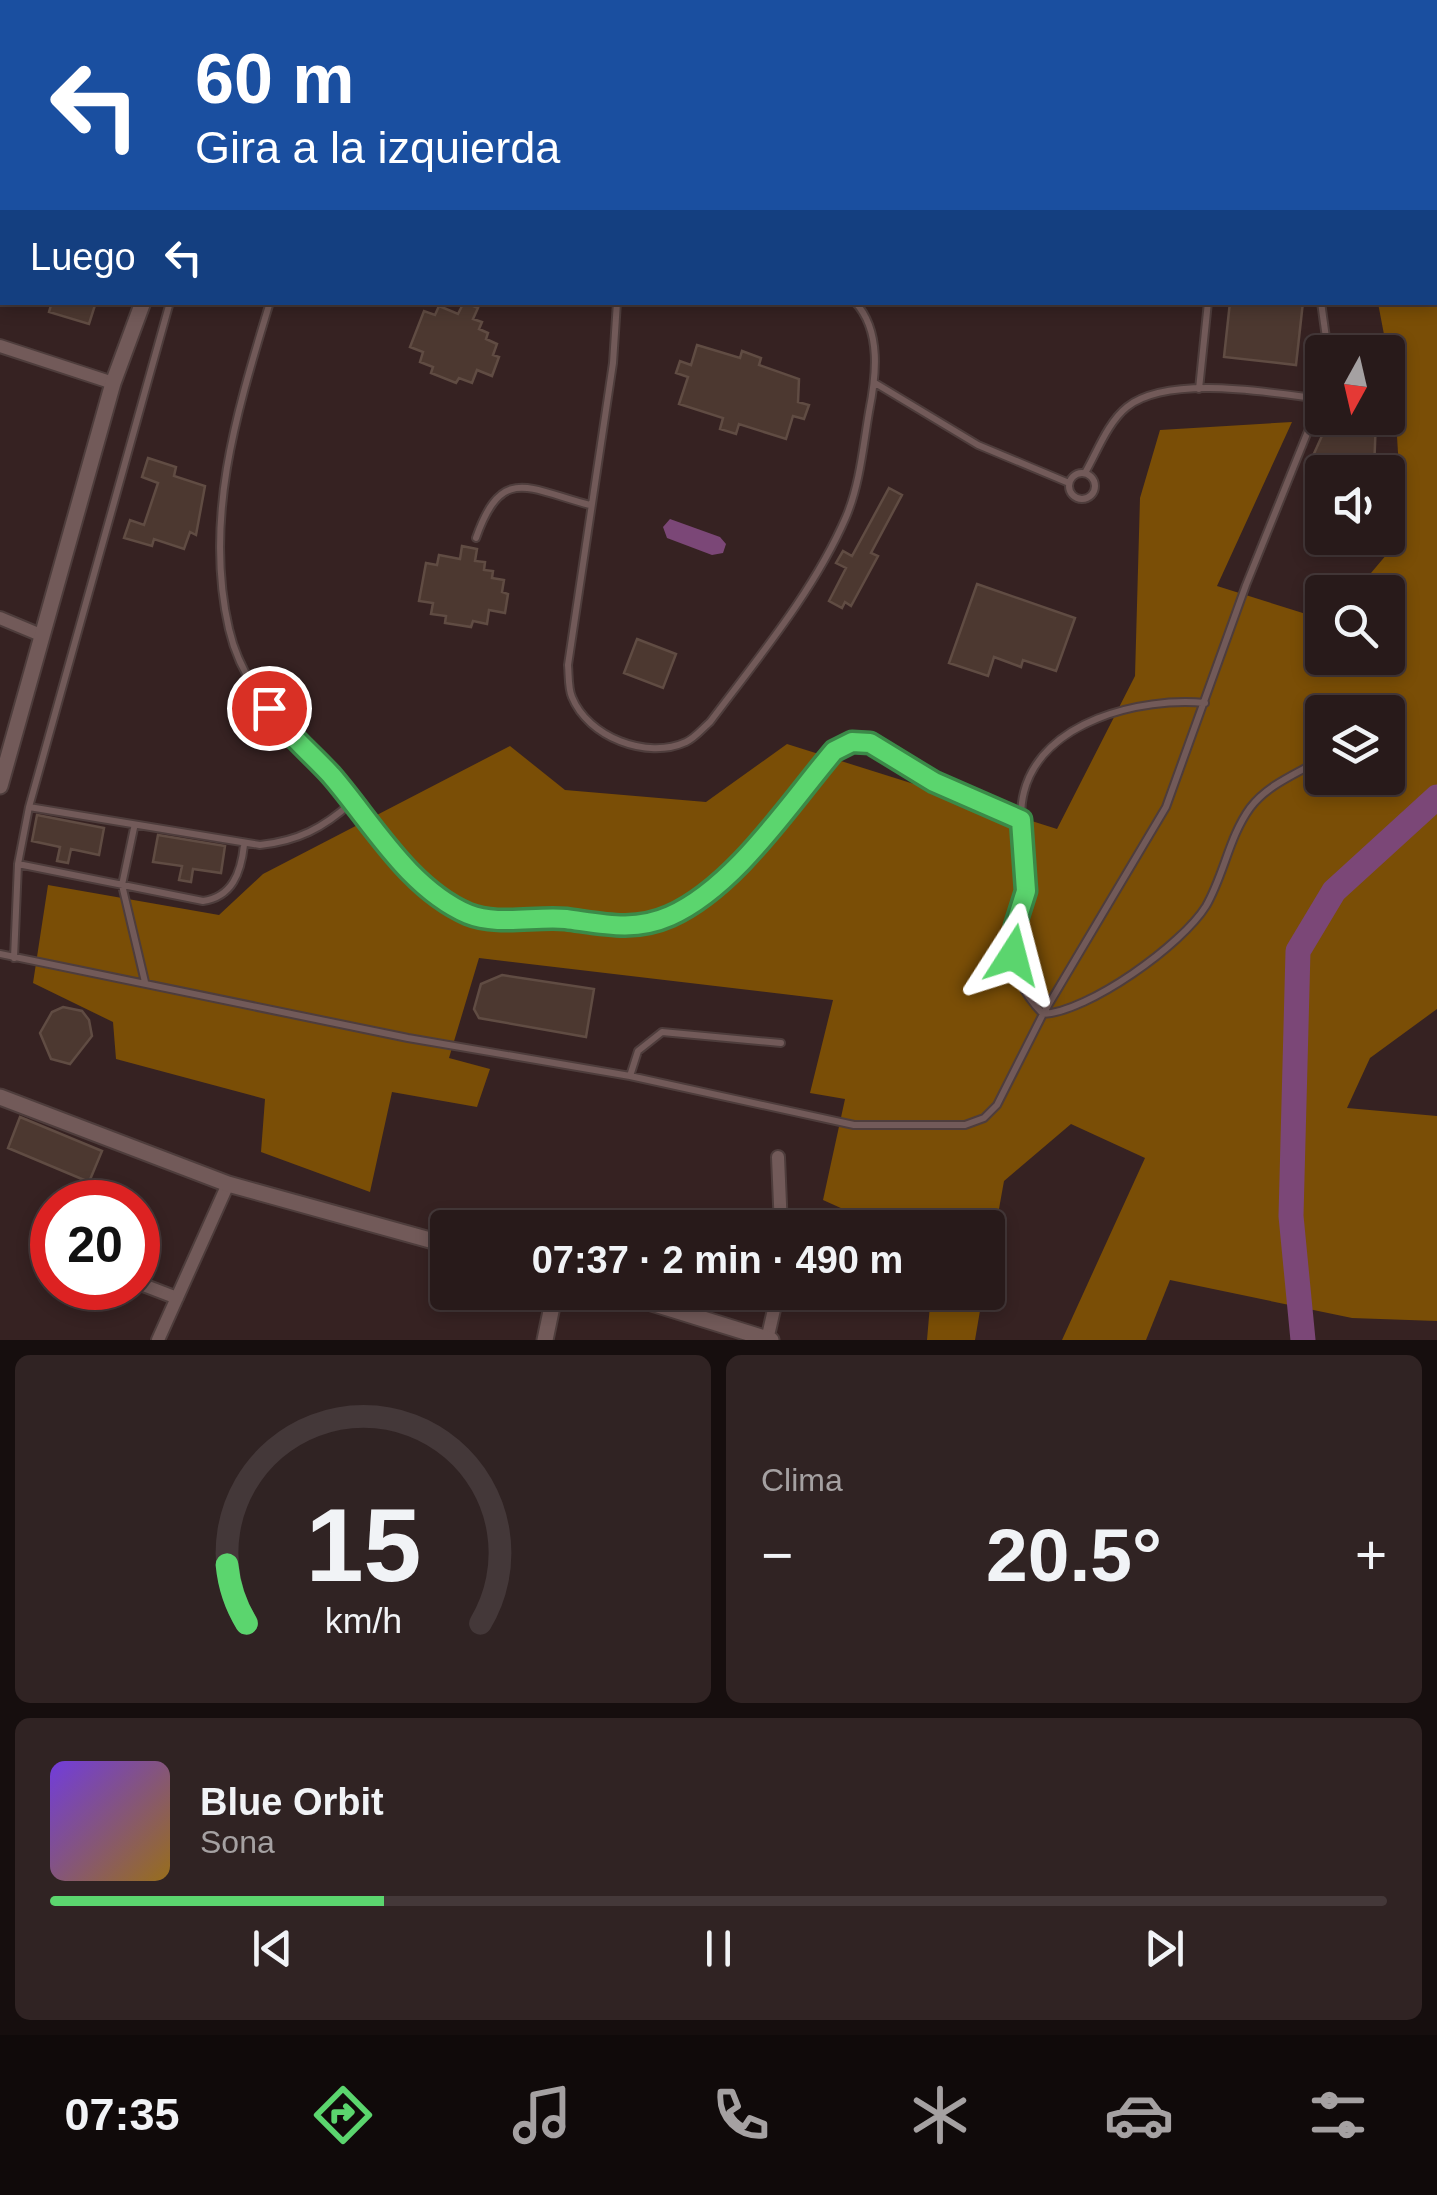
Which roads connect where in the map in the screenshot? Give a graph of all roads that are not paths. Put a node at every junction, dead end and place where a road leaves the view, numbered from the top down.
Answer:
1 (142, 305) edge
2 (169, 305) edge
3 (269, 305) edge
4 (617, 305) edge
5 (856, 305) edge
6 (1208, 305) edge
7 (1321, 305) edge
8 (1326, 335) edge
9 (0, 346) edge
10 (113, 383) junction
11 (875, 383) junction
12 (1198, 389) junction
13 (1305, 397) edge
14 (1308, 435) edge
15 (1085, 473) junction
16 (1069, 483) junction
17 (590, 504) junction
18 (476, 538) dead end
19 (0, 618) edge
20 (43, 636) junction
21 (1204, 703) junction
22 (1305, 768) edge
23 (0, 786) edge
24 (351, 803) junction
25 (29, 807) junction
26 (1021, 820) junction
27 (134, 828) junction
28 (244, 846) junction
29 (18, 864) junction
30 (122, 885) junction
31 (0, 954) edge
32 (14, 958) junction
33 (145, 982) junction
34 (1043, 1014) junction
35 (780, 1042) dead end
36 (630, 1076) junction
37 (0, 1097) edge
38 (778, 1157) dead end
39 (228, 1184) junction
40 (780, 1210) edge
41 (430, 1240) edge
42 (160, 1292) edge
43 (177, 1298) junction
44 (551, 1310) edge
45 (673, 1310) edge
46 (774, 1310) edge
47 (158, 1340) edge
48 (546, 1340) edge
49 (768, 1340) edge

1 - 10 street
2 - 25 lane
3 - 24 lane
4 - 17 lane
5 - 11 lane
6 - 12 lane
7 - 8 lane
9 - 10 street
10 - 20 street
11 - 16 lane
11 - 17 lane
12 - 13 lane
12 - 15 lane
14 - 21 lane
15 - 16 lane
15 - 16 lane
17 - 18 lane
19 - 20 street
20 - 23 street
21 - 26 lane
21 - 34 lane
22 - 34 lane
24 - 26 lane
24 - 28 lane
25 - 27 lane
25 - 29 lane
26 - 34 lane
27 - 28 lane
27 - 30 lane
28 - 30 lane
29 - 30 lane
29 - 32 lane
30 - 33 lane
31 - 32 lane
32 - 33 lane
33 - 36 lane
34 - 36 lane
35 - 36 lane
37 - 39 street
38 - 40 street
39 - 41 street
39 - 43 street
42 - 43 street
43 - 47 street
44 - 48 street
45 - 49 street
46 - 49 street

